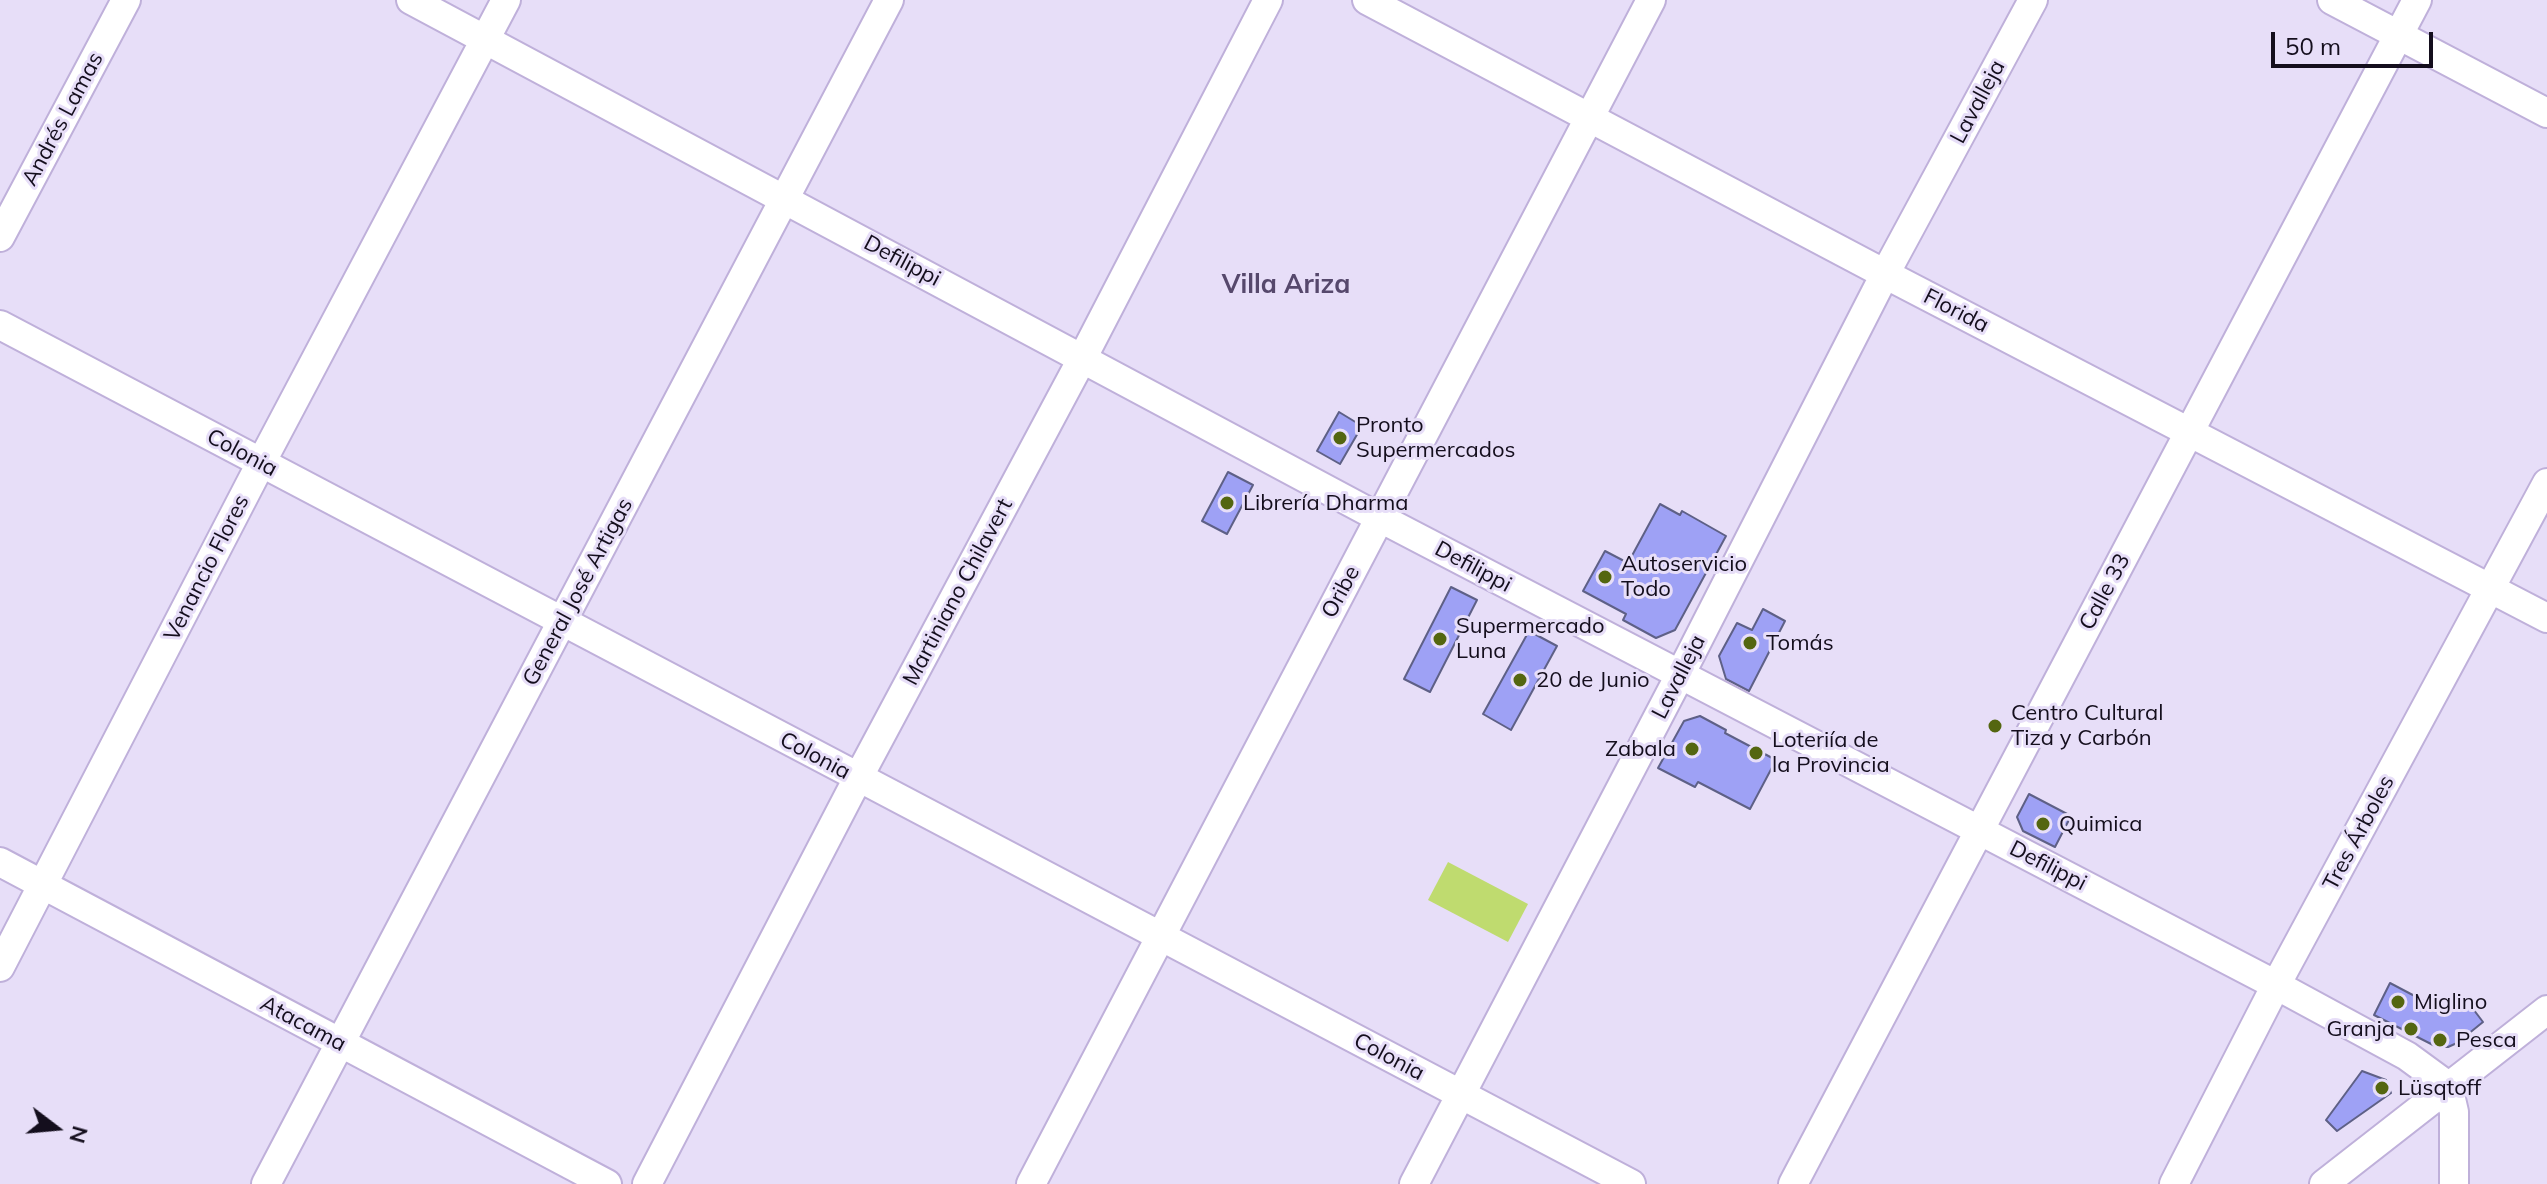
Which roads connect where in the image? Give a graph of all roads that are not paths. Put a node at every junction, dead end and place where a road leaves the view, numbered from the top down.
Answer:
1 (126, 0) edge
2 (411, 0) edge
3 (506, 0) edge
4 (889, 0) edge
5 (1268, 0) edge
6 (1367, 0) edge
7 (1651, 0) edge
8 (2033, 0) edge
9 (2332, 0) edge
10 (2417, 0) edge
11 (2398, 35) junction
12 (486, 38) junction
13 (2547, 113) edge
14 (1590, 118) junction
15 (786, 199) junction
16 (0, 237) edge
17 (1885, 274) junction
18 (0, 325) edge
19 (1082, 359) junction
20 (2188, 431) junction
21 (261, 463) junction
22 (2547, 483) edge
23 (1380, 518) junction
24 (2491, 589) junction
25 (2547, 618) edge
26 (561, 623) junction
27 (1680, 675) junction
28 (858, 778) junction
29 (1980, 831) junction
30 (0, 862) edge
31 (43, 885) junction
32 (1160, 937) junction
33 (0, 967) edge
34 (2276, 985) junction
35 (2547, 1010) edge
36 (340, 1044) junction
37 (2448, 1086) junction
38 (1461, 1095) junction
39 (266, 1184) edge
40 (607, 1184) edge
41 (647, 1184) edge
42 (1031, 1184) edge
43 (1414, 1184) edge
44 (1631, 1184) edge
45 (1793, 1184) edge
46 (2174, 1184) edge
47 (2324, 1184) edge
48 (2454, 1184) edge

1 - 16 street, Andrés Lamas
2 - 12 street, Defilippi
3 - 12 street, Venancio Flores
4 - 15 street, General José Artigas
5 - 19 street, Martiniano Chilavert
6 - 14 street, Florida
7 - 14 street, Oribe
8 - 17 street, Lavalleja
9 - 11 street
10 - 11 street, Calle 33
11 - 13 street
11 - 20 street, Calle 33
12 - 15 street, Defilippi
12 - 21 street, Venancio Flores
14 - 17 street, Florida
14 - 23 street, Oribe
15 - 19 street, Defilippi
15 - 26 street, General José Artigas
17 - 20 street, Florida
17 - 27 street, Lavalleja
18 - 21 street, Colonia
19 - 23 street, Defilippi
19 - 28 street, Martiniano Chilavert
20 - 24 street, Florida
20 - 29 street, Calle 33
21 - 26 street, Colonia
21 - 31 street, Venancio Flores
22 - 24 street, Tres Árboles
23 - 27 street, Defilippi
23 - 32 street, Oribe
24 - 25 street, Florida
24 - 34 street, Tres Árboles
26 - 28 street, Colonia
26 - 36 street, General José Artigas
27 - 29 street, Defilippi
27 - 38 street, Lavalleja
28 - 32 street, Colonia
28 - 41 street, Martiniano Chilavert
29 - 34 street, Defilippi
29 - 45 street, Calle 33
30 - 31 street, Atacama
31 - 33 street, Venancio Flores
31 - 36 street, Atacama
32 - 38 street, Colonia
32 - 42 street, Oribe
34 - 37 street, Defilippi
34 - 46 street, Tres Árboles
35 - 37 street
36 - 39 street, General José Artigas
36 - 40 street, Atacama
37 - 47 street
37 - 48 street
38 - 43 street, Lavalleja
38 - 44 street, Colonia

